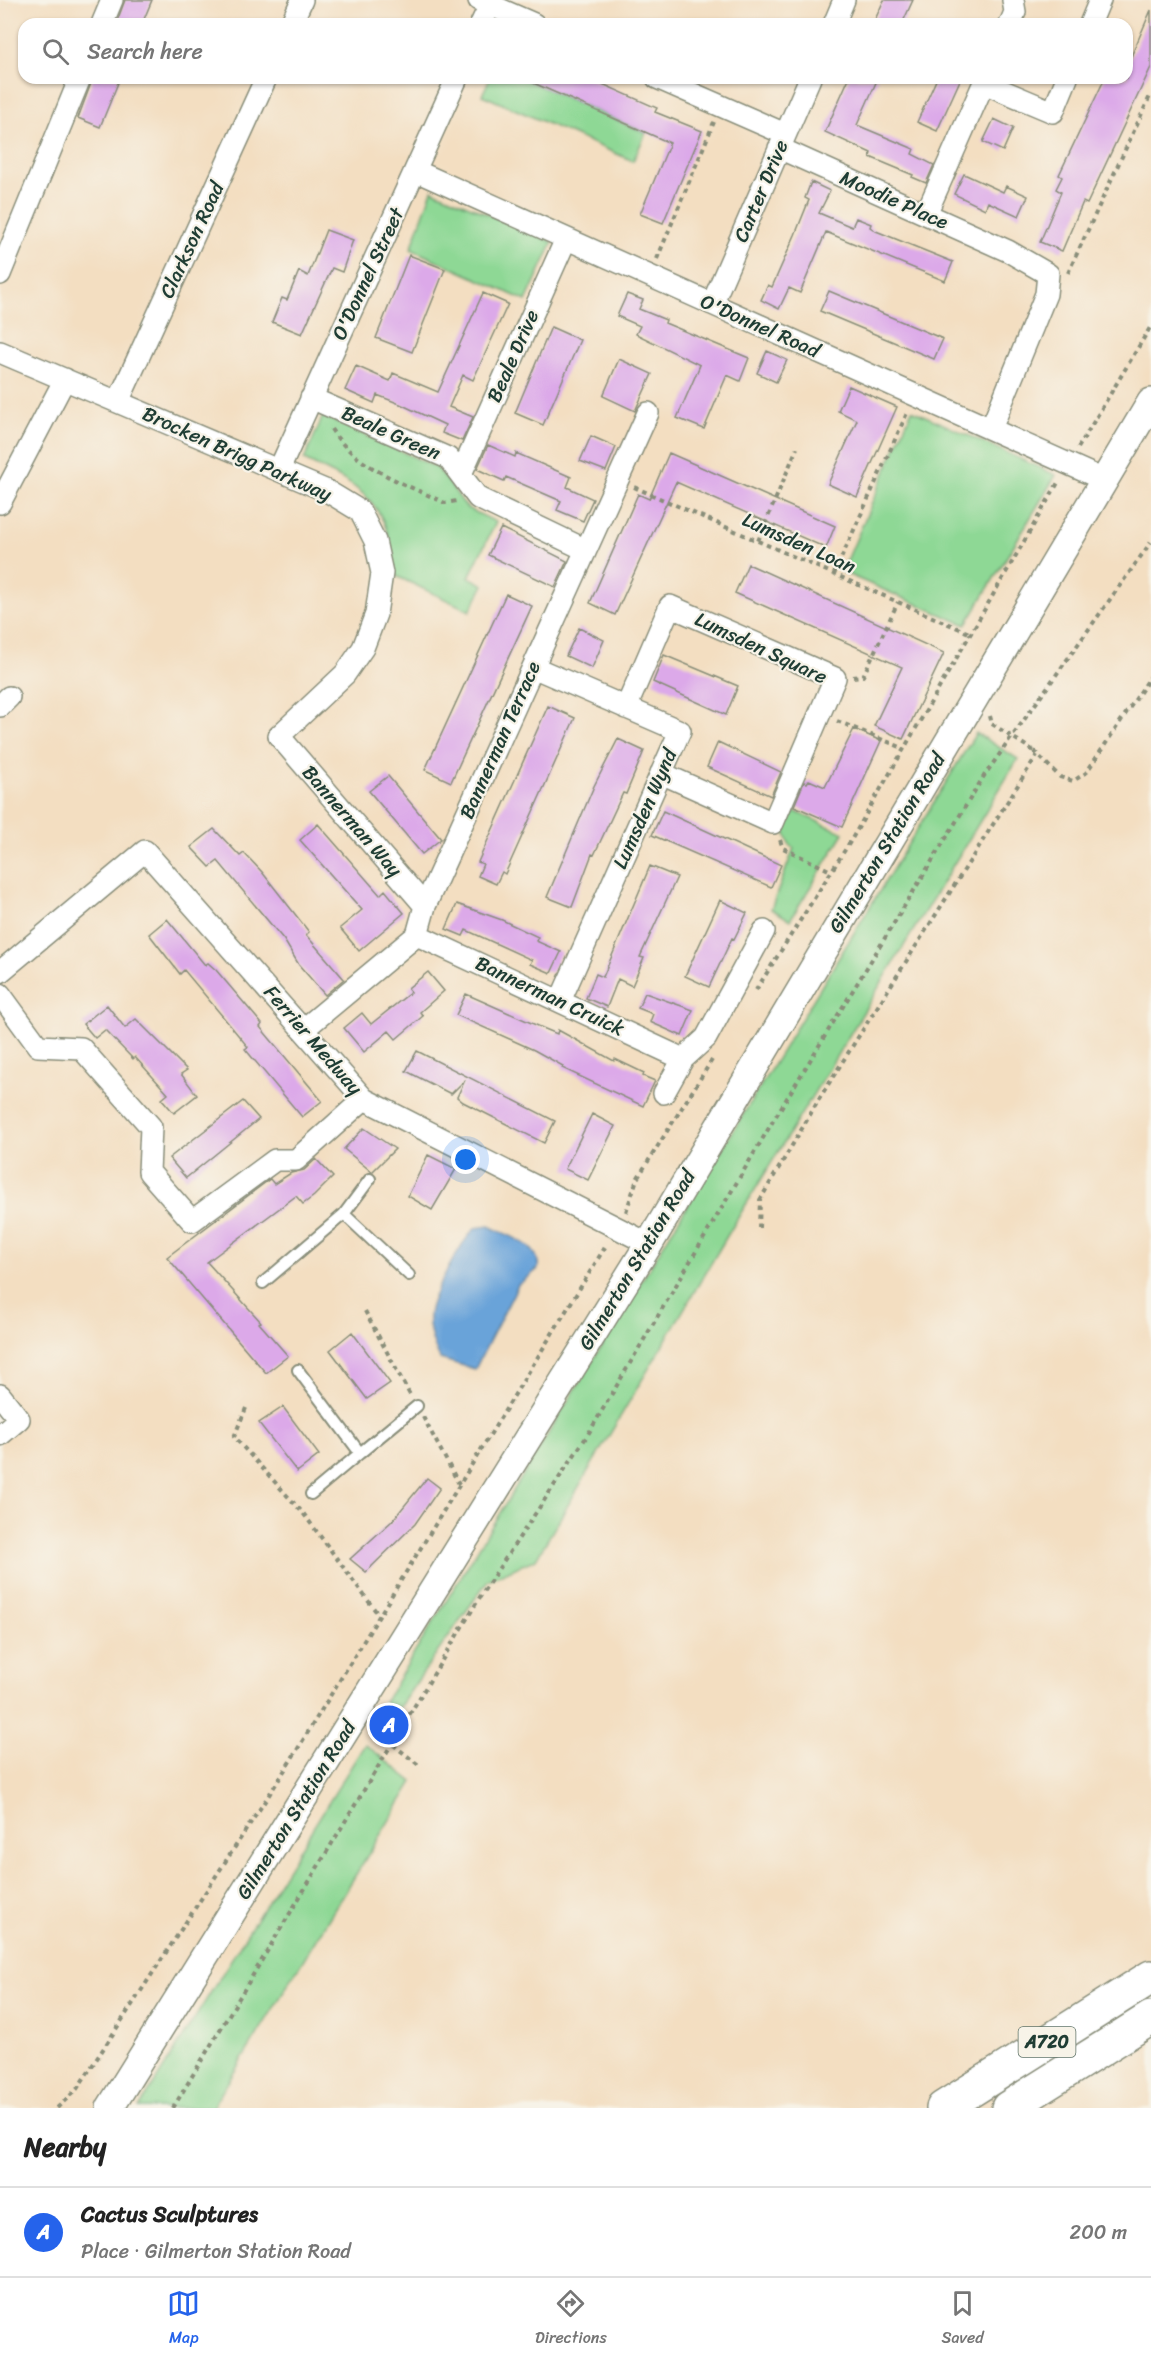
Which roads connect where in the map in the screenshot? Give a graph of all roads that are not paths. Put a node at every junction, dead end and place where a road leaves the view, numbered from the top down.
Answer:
1 (112, 0) edge
2 (302, 0) edge
3 (844, 0) edge
4 (1013, 0) edge
5 (1100, 0) edge
6 (483, 10) edge
7 (104, 18) edge
8 (294, 18) edge
9 (512, 18) edge
10 (836, 18) edge
11 (1012, 18) edge
12 (1092, 18) edge
13 (78, 84) edge
14 (263, 84) edge
15 (454, 84) edge
16 (670, 84) edge
17 (807, 84) edge
18 (983, 84) edge
19 (994, 84) edge
20 (1065, 84) edge
21 (782, 141) junction
22 (416, 171) junction
23 (926, 214) junction
24 (566, 238) junction
25 (0, 274) edge
26 (712, 304) junction
27 (0, 352) edge
28 (65, 379) junction
29 (311, 398) junction
30 (118, 402) junction
31 (1151, 402) edge
32 (648, 413) dead end
33 (991, 429) junction
34 (279, 470) junction
35 (461, 474) junction
36 (1104, 480) junction
37 (0, 503) edge
38 (586, 550) junction
39 (533, 667) junction
40 (626, 708) junction
41 (279, 736) joint
42 (661, 773) junction
43 (425, 906) junction
44 (764, 931) dead end
45 (417, 934) junction
46 (0, 972) edge
47 (0, 994) edge
48 (560, 1001) junction
49 (304, 1029) junction
50 (684, 1059) junction
51 (664, 1093) dead end
52 (364, 1099) junction
53 (370, 1179) dead end
54 (344, 1214) junction
55 (649, 1244) junction
56 (409, 1275) dead end
57 (263, 1282) dead end
58 (298, 1370) dead end
59 (0, 1395) edge
60 (417, 1406) dead end
61 (0, 1435) edge
62 (360, 1453) junction
63 (311, 1494) dead end
64 (1151, 1977) edge
65 (1151, 2018) edge
66 (110, 2108) edge
67 (943, 2108) edge
68 (1008, 2108) edge

1 - 7 street
2 - 8 street
3 - 10 street
4 - 11 street
5 - 12 street
6 - 9 street
13 - 25 street
14 - 30 street, Clarkson Road
15 - 22 street, O'Donnel Street
16 - 21 street, Moodie Place
17 - 21 street, Carter Drive
18 - 23 street
19 - 20 street
21 - 23 street, Moodie Place
21 - 26 street, Carter Drive
22 - 24 street, O'Donnel Road
22 - 29 street, O'Donnel Street
23 - 33 street, Moodie Place
24 - 26 street, O'Donnel Road
24 - 35 street, Beale Drive
26 - 33 street, O'Donnel Road
27 - 28 street, Brocken Brigg Parkway
28 - 30 street, Brocken Brigg Parkway
28 - 37 street
29 - 34 street, O'Donnel Street
29 - 35 street, Beale Green
30 - 34 street, Brocken Brigg Parkway
31 - 36 street, Gilmerton Station Road
32 - 38 street, Bannerman Terrace
33 - 36 street, O'Donnel Road
34 - 41 street, Brocken Brigg Parkway
35 - 38 street, Beale Green
36 - 55 street, Gilmerton Station Road
38 - 39 street, Bannerman Terrace
39 - 40 street, Lumsden Wynd
39 - 43 street, Bannerman Terrace
40 - 42 street, Lumsden Wynd
40 - 42 street, Lumsden Square
41 - 43 street, Bannerman Way
42 - 48 street, Lumsden Wynd
43 - 45 street, Bannerman Terrace
44 - 50 street
45 - 48 street, Bannerman Cruick
45 - 49 street
46 - 49 street, Ferrier Medway
47 - 52 street
48 - 50 street, Bannerman Cruick
49 - 52 street, Ferrier Medway
50 - 51 street
52 - 55 street, Ferrier Medway
53 - 54 lane
54 - 56 lane
54 - 57 lane
55 - 66 street, Gilmerton Station Road
58 - 62 lane
59 - 61 street
60 - 62 lane
62 - 63 lane
64 - 67 highway, A720
65 - 68 highway, A720

